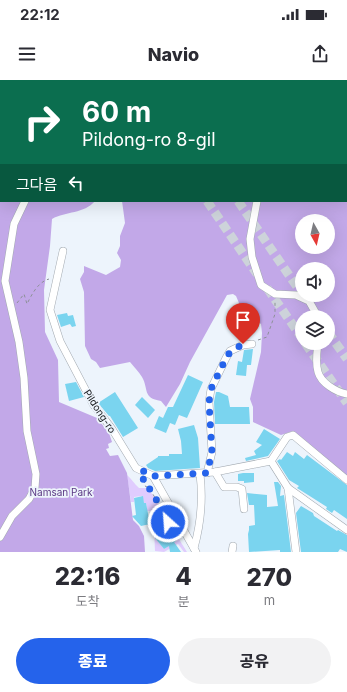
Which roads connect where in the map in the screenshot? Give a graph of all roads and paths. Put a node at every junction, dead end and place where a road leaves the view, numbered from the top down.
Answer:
1 (25, 202) edge
2 (257, 202) edge
3 (63, 251) dead end
4 (58, 277) junction
5 (275, 294) junction
6 (314, 310) edge
7 (13, 317) junction
8 (252, 344) joint
9 (317, 350) edge
10 (347, 394) edge
11 (271, 461) junction
12 (141, 470) junction
13 (215, 472) junction
14 (204, 473) junction
15 (153, 476) junction
16 (347, 480) edge
17 (288, 488) junction
18 (244, 509) dead end
19 (347, 530) edge
20 (0, 537) edge
21 (181, 541) dead end
22 (195, 550) edge
23 (296, 552) edge

1 - 7 street
2 - 5 street
3 - 4 street, Pildong-ro
4 - 7 path
4 - 12 street, Pildong-ro
5 - 6 street
5 - 8 path
7 - 20 street
8 - 14 street
9 - 10 street
11 - 13 street
11 - 16 street
11 - 17 street
12 - 15 street, Pildong-ro
12 - 21 path
13 - 14 street
13 - 18 street
14 - 15 street
14 - 22 street
15 - 22 street
17 - 19 street
17 - 23 street

